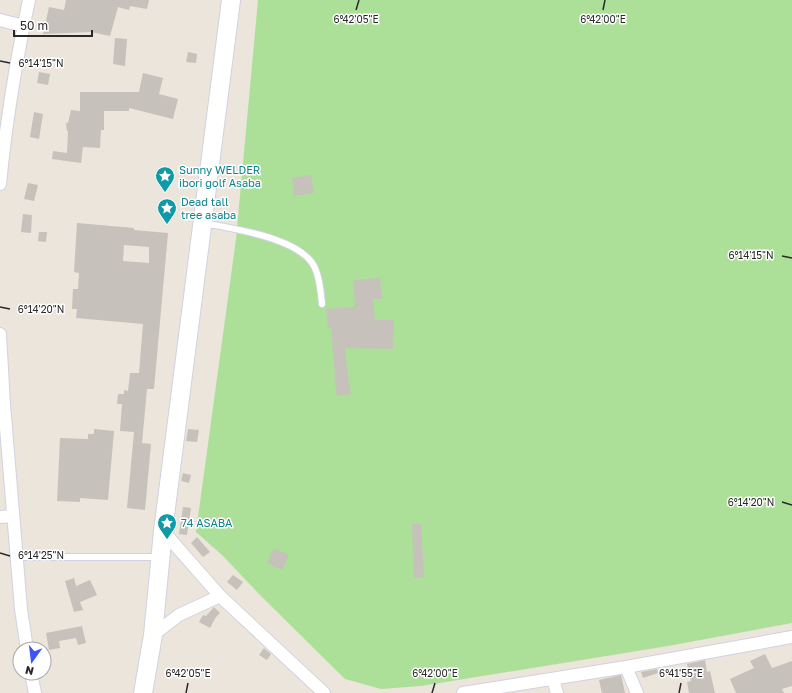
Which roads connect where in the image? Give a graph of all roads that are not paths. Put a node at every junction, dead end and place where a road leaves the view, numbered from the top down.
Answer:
1 (30, 0) edge
2 (231, 0) edge
3 (0, 20) edge
4 (24, 26) junction
5 (2, 131) edge
6 (0, 184) edge
7 (202, 223) junction
8 (322, 304) dead end
9 (0, 334) edge
10 (2, 404) edge
11 (13, 516) junction
12 (0, 517) edge
13 (163, 531) junction
14 (16, 557) junction
15 (160, 557) junction
16 (220, 596) junction
17 (153, 635) junction
18 (792, 637) edge
19 (26, 641) edge
20 (626, 667) junction
21 (553, 679) junction
22 (33, 681) edge
23 (35, 693) edge
24 (143, 693) edge
25 (324, 693) edge
26 (463, 693) edge
27 (557, 693) edge
28 (637, 693) edge

1 - 4 street
2 - 7 main road
3 - 4 street
4 - 5 street
5 - 6 street
7 - 8 lane
7 - 13 main road
9 - 10 street
10 - 11 street
11 - 12 street
11 - 14 street
13 - 15 main road
13 - 16 street
14 - 15 lane
14 - 19 street
15 - 17 main road
16 - 17 street
16 - 25 street
17 - 24 main road
18 - 20 street
20 - 21 street
20 - 28 street
21 - 26 street
21 - 27 street
22 - 23 street

